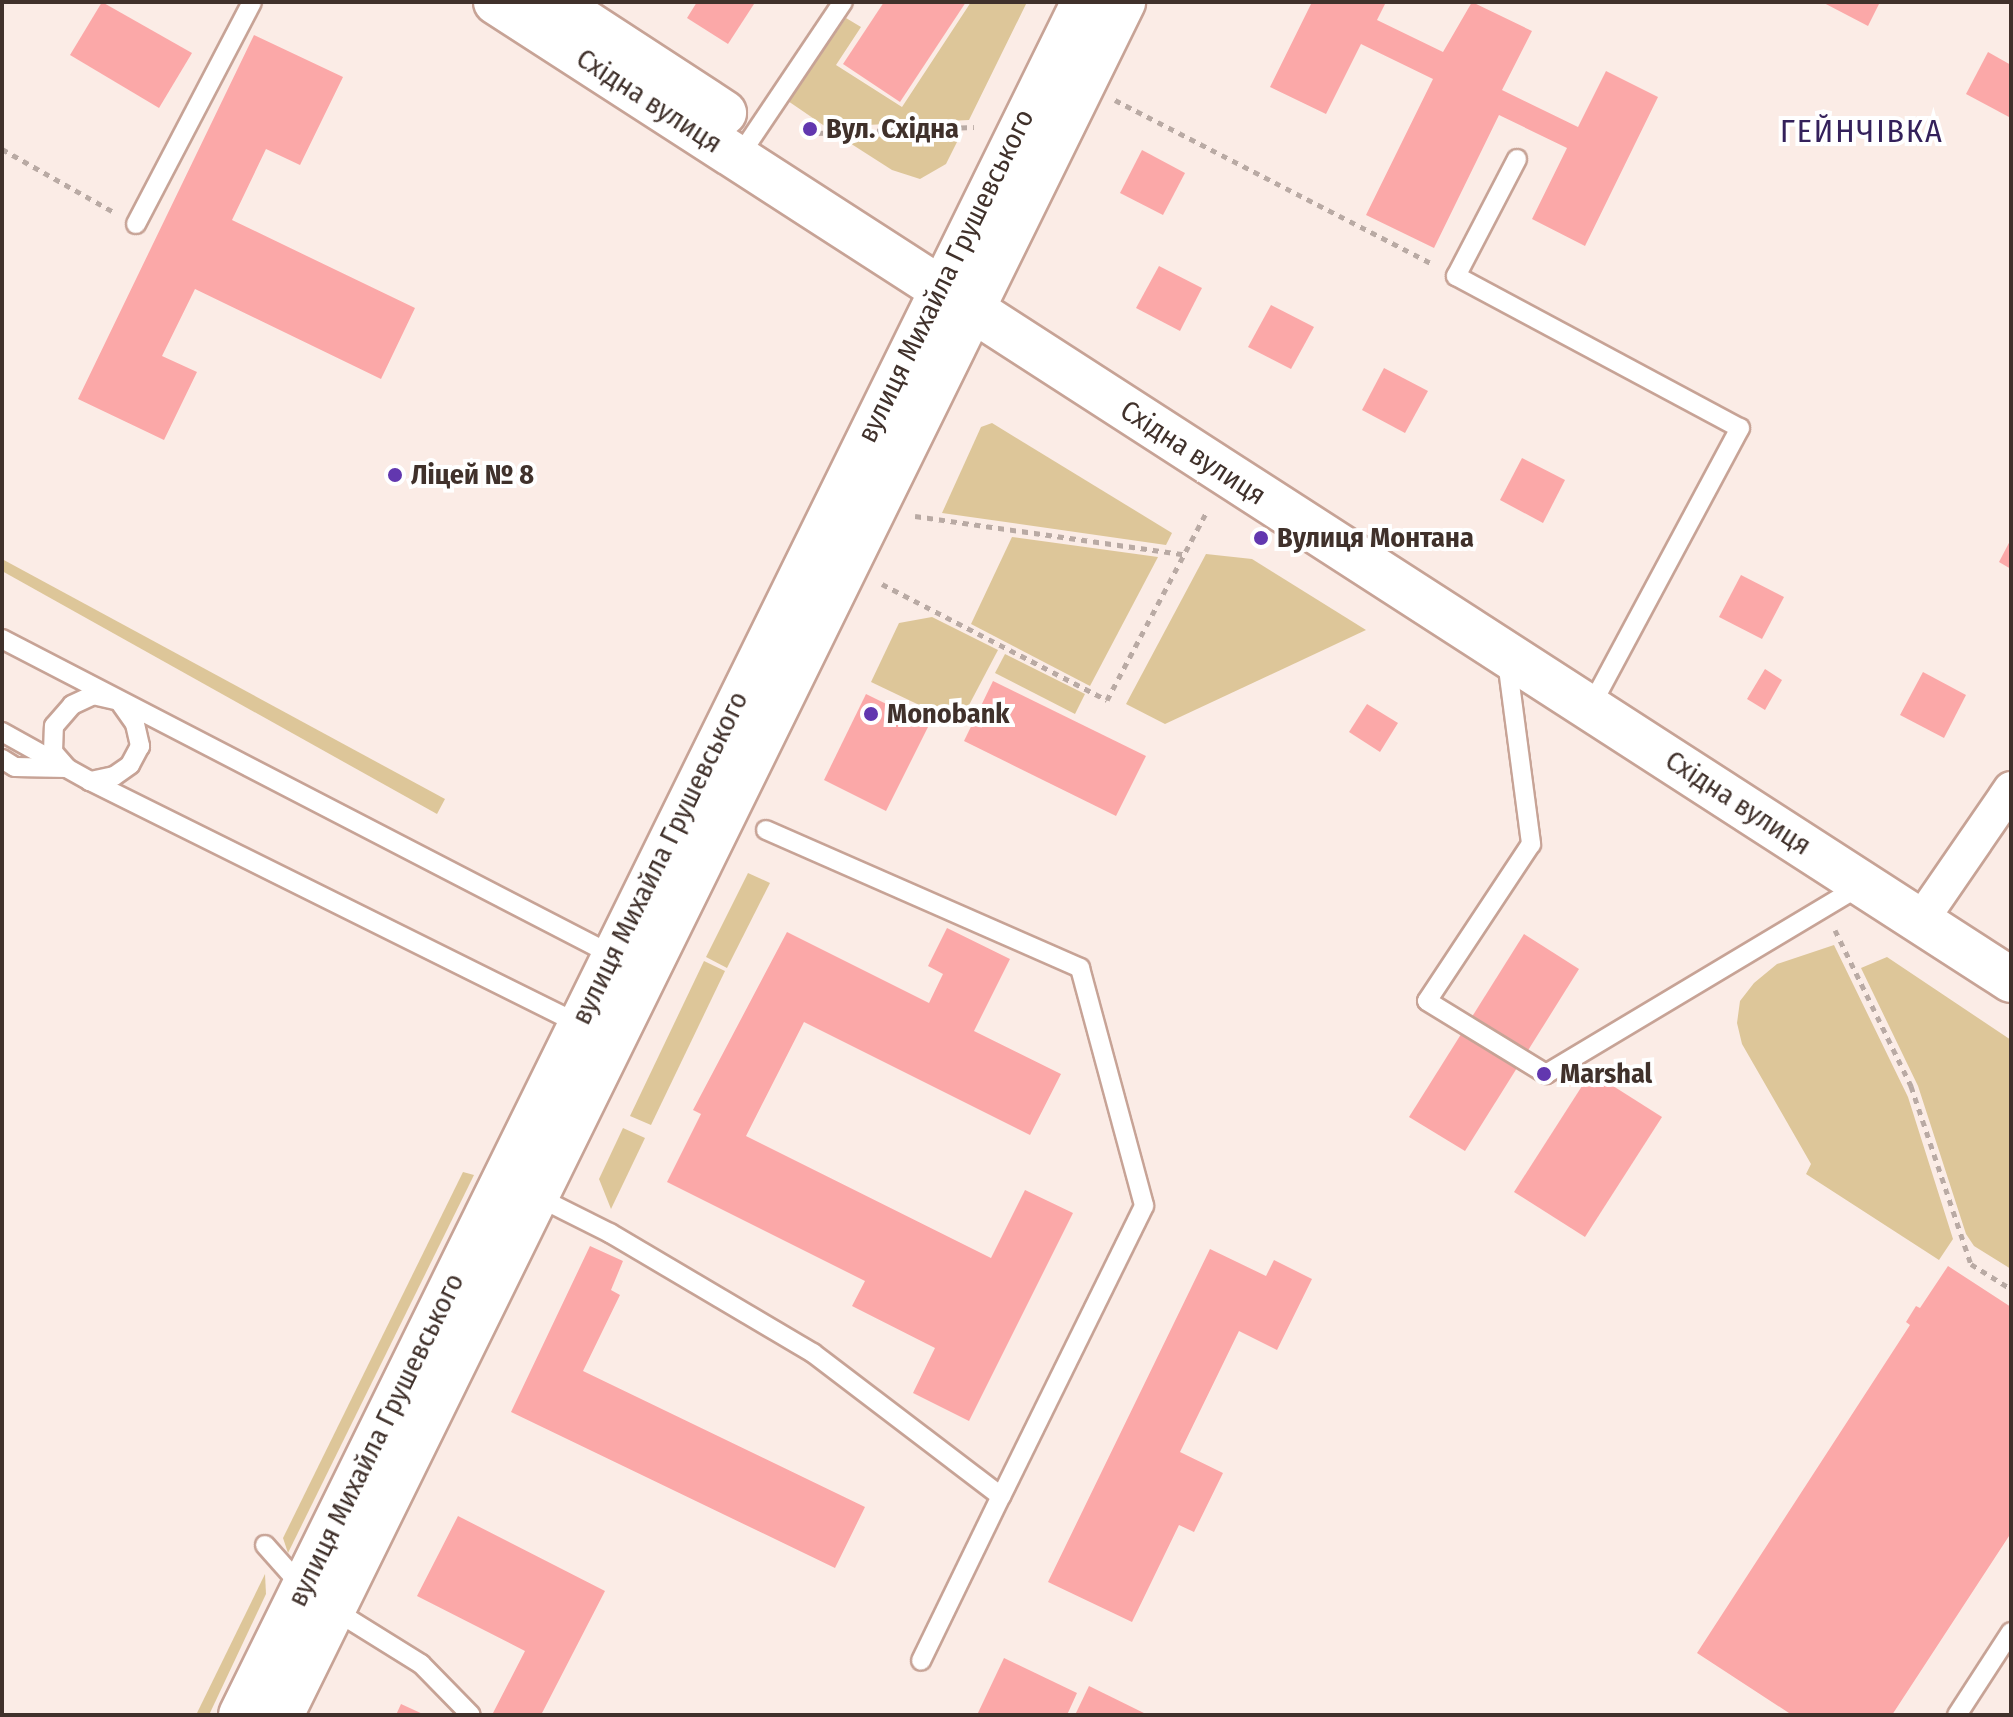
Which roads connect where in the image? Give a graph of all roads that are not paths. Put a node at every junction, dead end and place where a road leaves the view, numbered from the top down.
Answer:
1 (252, 2) edge
2 (496, 2) edge
3 (554, 2) edge
4 (843, 2) edge
5 (1084, 2) edge
6 (1123, 2) edge
7 (746, 145) junction
8 (1517, 159) dead end
9 (136, 224) road end
10 (960, 286) junction
11 (2, 639) edge
12 (1506, 655) junction
13 (1597, 698) junction
14 (119, 701) junction
15 (2, 732) edge
16 (2, 759) edge
17 (67, 768) junction
18 (90, 781) junction
19 (2011, 789) edge
20 (766, 830) dead end
21 (1863, 884) junction
22 (1928, 910) junction
23 (2011, 949) edge
24 (629, 963) junction
25 (2011, 980) edge
26 (595, 1032) junction
27 (534, 1195) junction
28 (1001, 1496) junction
29 (265, 1545) dead end
30 (318, 1599) junction
31 (2011, 1632) edge
32 (921, 1661) dead end
33 (241, 1715) edge
34 (281, 1715) edge
35 (471, 1715) edge
36 (1957, 1715) edge

1 - 9 lane
2 - 7 main road, Східна вулиця
3 - 7 main road, Східна вулиця
4 - 7 lane
5 - 10 main road, вулиця Михайла Грушевського
6 - 10 main road, вулиця Михайла Грушевського
7 - 10 main road, Східна вулиця
8 - 13 lane
10 - 12 main road, Східна вулиця
10 - 13 main road, Східна вулиця
10 - 24 main road, вулиця Михайла Грушевського
11 - 14 lane
12 - 13 main road, Східна вулиця
12 - 21 lane
13 - 21 main road, Східна вулиця
13 - 22 main road, Східна вулиця
14 - 17 lane
14 - 18 lane
14 - 24 lane
15 - 17 lane
16 - 17 lane
17 - 18 lane
18 - 26 lane
19 - 22 street
20 - 28 lane
21 - 22 main road, Східна вулиця
22 - 23 main road, Східна вулиця
22 - 25 main road, Східна вулиця
24 - 26 main road, вулиця Михайла Грушевського
26 - 27 main road, вулиця Михайла Грушевського
26 - 30 main road, вулиця Михайла Грушевського
27 - 28 lane
27 - 30 main road, вулиця Михайла Грушевського
28 - 32 lane
29 - 30 lane
30 - 33 main road, вулиця Михайла Грушевського
30 - 34 main road, вулиця Михайла Грушевського
30 - 35 lane
31 - 36 lane

